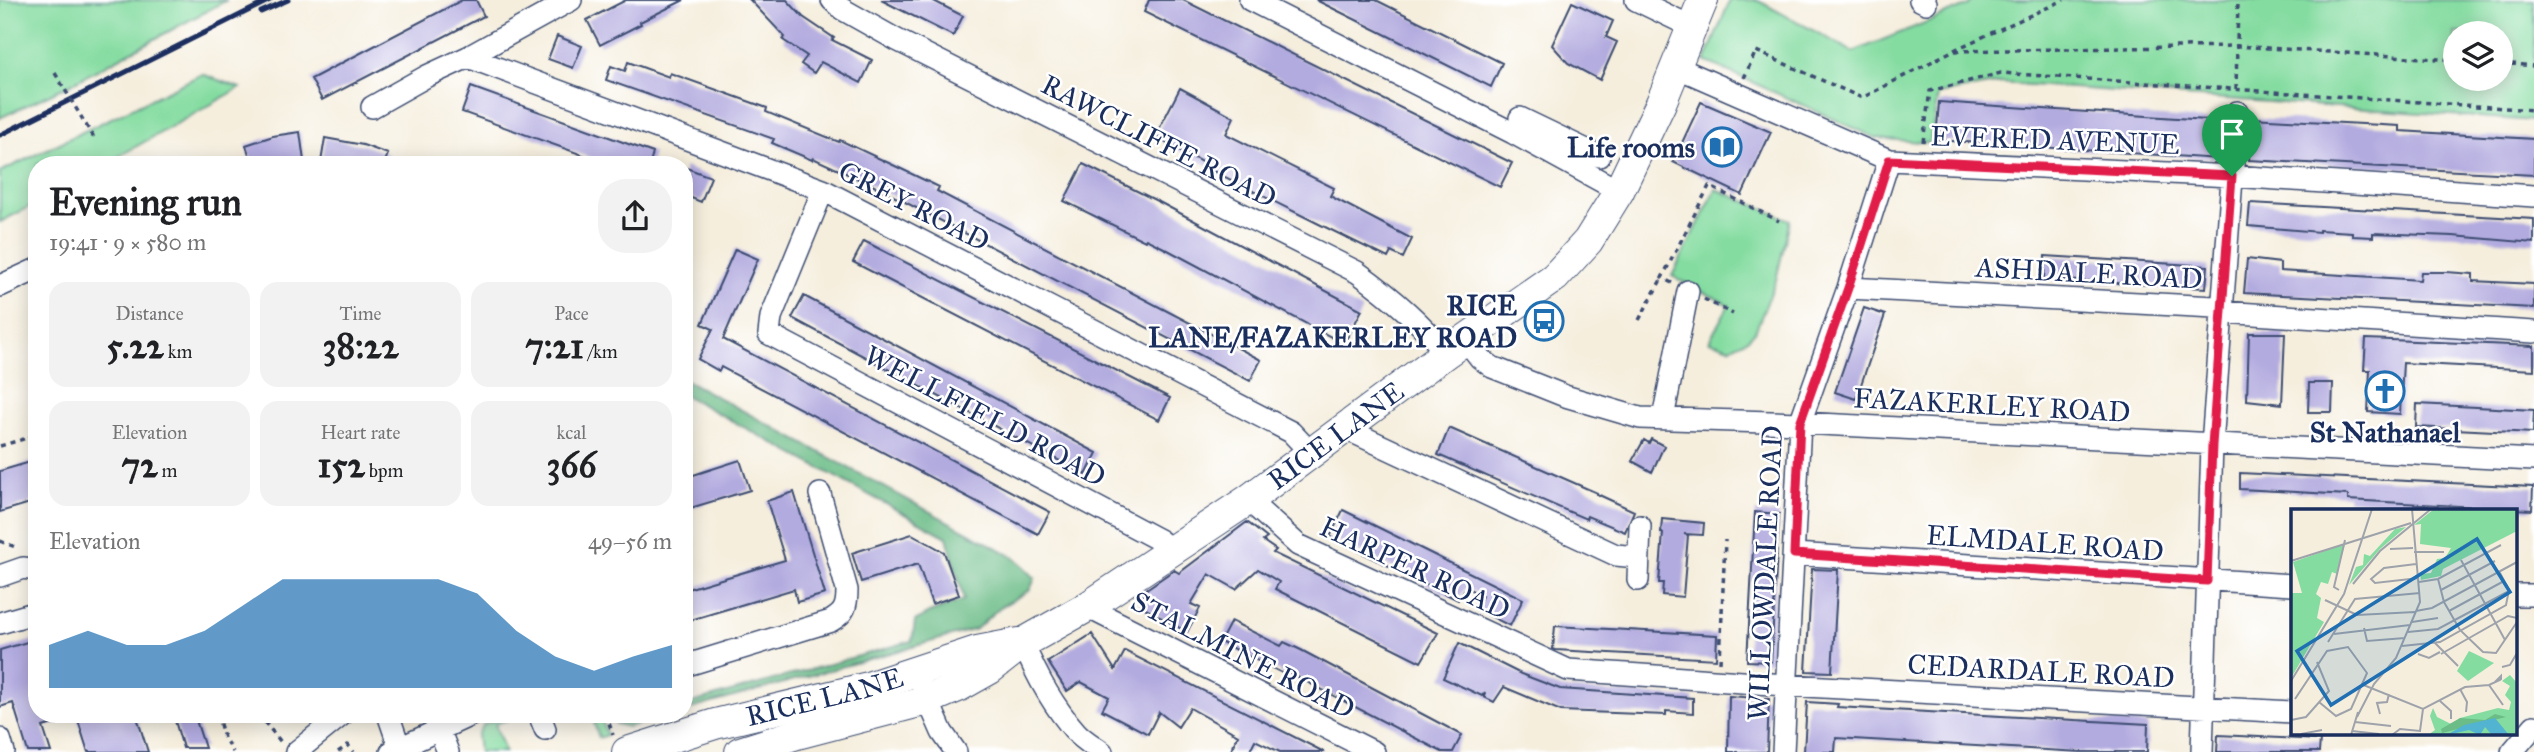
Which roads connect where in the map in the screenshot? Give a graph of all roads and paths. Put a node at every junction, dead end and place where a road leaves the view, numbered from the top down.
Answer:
1 (571, 0) edge
2 (832, 0) edge
3 (1250, 0) edge
4 (1636, 0) edge
5 (2064, 0) edge
6 (2238, 0) edge
7 (1698, 13) edge
8 (2236, 46) junction
9 (1952, 51) junction
10 (468, 57) junction
11 (2443, 60) edge
12 (2513, 64) edge
13 (2534, 66) edge
14 (1676, 67) junction
15 (55, 73) dead end
16 (2236, 90) junction
17 (1736, 94) junction
18 (380, 109) dead end
19 (2534, 110) edge
20 (2236, 112) joint
21 (1520, 118) dead end
22 (95, 140) dead end
23 (1599, 156) dead end
24 (1889, 160) junction
25 (1921, 163) junction
26 (2232, 176) junction
27 (823, 190) junction
28 (1619, 191) junction
29 (2534, 196) edge
30 (1779, 221) dead end
31 (28, 273) edge
32 (1662, 278) junction
33 (0, 286) edge
34 (1848, 288) junction
35 (1688, 291) junction
36 (2222, 312) junction
37 (1733, 314) dead end
38 (1639, 320) dead end
39 (2534, 332) edge
40 (1456, 347) junction
41 (1663, 418) junction
42 (1800, 423) junction
43 (1344, 428) junction
44 (28, 438) edge
45 (2212, 445) junction
46 (0, 446) edge
47 (1311, 453) junction
48 (2534, 460) edge
49 (820, 494) dead end
50 (1248, 500) junction
51 (1640, 526) dead end
52 (1725, 540) dead end
53 (0, 541) edge
54 (25, 551) dead end
55 (1172, 551) junction
56 (1794, 554) junction
57 (1637, 557) junction
58 (28, 569) edge
59 (0, 576) edge
60 (1638, 580) dead end
61 (2207, 581) junction
62 (2291, 585) edge
63 (2516, 594) edge
64 (2534, 595) edge
65 (1087, 607) junction
66 (28, 615) edge
67 (0, 623) edge
68 (1023, 643) junction
69 (693, 663) edge
70 (1568, 670) joint
71 (918, 672) junction
72 (1719, 681) junction
73 (1786, 685) junction
74 (927, 700) junction
75 (2203, 708) junction
76 (2291, 712) edge
77 (220, 723) edge
78 (266, 723) edge
79 (328, 723) edge
80 (390, 723) edge
81 (457, 723) edge
82 (2516, 723) edge
83 (2534, 725) edge
84 (430, 738) edge
85 (0, 739) edge
86 (289, 747) edge
87 (395, 749) edge
88 (4, 752) edge
89 (233, 752) edge
90 (338, 752) edge
91 (354, 752) edge
92 (448, 752) edge
93 (627, 752) edge
94 (740, 752) edge
95 (956, 752) edge
96 (1102, 752) edge
97 (1374, 752) edge
98 (1783, 752) edge
99 (2202, 752) edge
100 (2512, 752) edge

1 - 10 street
2 - 40 street, RAWCLIFFE ROAD
3 - 28 street
4 - 7 street
5 - 9 path
6 - 8 path
7 - 14 highway, RICE LANE
8 - 9 path
8 - 11 path
8 - 16 path
9 - 17 path
10 - 18 street
10 - 27 street, GREY ROAD
12 - 13 path
14 - 17 street, EVERED AVENUE
14 - 28 highway, RICE LANE
15 - 22 path, bridge
16 - 19 path
16 - 20 path
16 - 25 path
17 - 24 street, EVERED AVENUE
20 - 26 street
21 - 23 street
24 - 25 street, EVERED AVENUE
24 - 34 street, WILLOWDALE ROAD
25 - 26 street, EVERED AVENUE
26 - 29 street, EVERED AVENUE
26 - 36 street
27 - 47 street, GREY ROAD
27 - 55 street, WELLFIELD ROAD
28 - 40 highway, RICE LANE
30 - 32 path
31 - 33 street
32 - 35 path
32 - 38 path
34 - 36 street, ASHDALE ROAD
34 - 42 street, WILLOWDALE ROAD
35 - 37 path
35 - 41 street
36 - 39 street, ASHDALE ROAD
36 - 45 street
40 - 41 street, FAZAKERLEY ROAD
40 - 43 highway, RICE LANE
41 - 42 street, FAZAKERLEY ROAD
42 - 45 street, FAZAKERLEY ROAD
42 - 56 street, WILLOWDALE ROAD
43 - 47 highway, RICE LANE
43 - 57 street
44 - 46 path
45 - 48 street, FAZAKERLEY ROAD
45 - 61 street
47 - 50 highway, RICE LANE
49 - 69 street
50 - 55 highway, RICE LANE
50 - 70 street, HARPER ROAD
51 - 57 street
52 - 72 path
53 - 54 path
55 - 65 highway, RICE LANE
56 - 61 street, ELMDALE ROAD
56 - 73 street, WILLOWDALE ROAD
57 - 60 street
58 - 59 street
61 - 62 street, ELMDALE ROAD
61 - 75 street
63 - 64 street
65 - 68 highway, RICE LANE
65 - 97 street, STALMINE ROAD
66 - 67 street
68 - 71 highway, RICE LANE
68 - 74 highway, RICE LANE
68 - 96 street
70 - 72 street, CEDARDALE ROAD
71 - 74 street
71 - 93 highway, RICE LANE
72 - 73 street, CEDARDALE ROAD
73 - 75 street, CEDARDALE ROAD
73 - 98 street, WILLOWDALE ROAD
74 - 94 highway, RICE LANE
74 - 95 street
75 - 76 street, CEDARDALE ROAD
75 - 99 street
77 - 89 path
78 - 86 path
79 - 86 street
80 - 87 street
81 - 84 street
82 - 83 street
83 - 100 street
84 - 87 street
84 - 92 street
85 - 88 street
90 - 91 path

